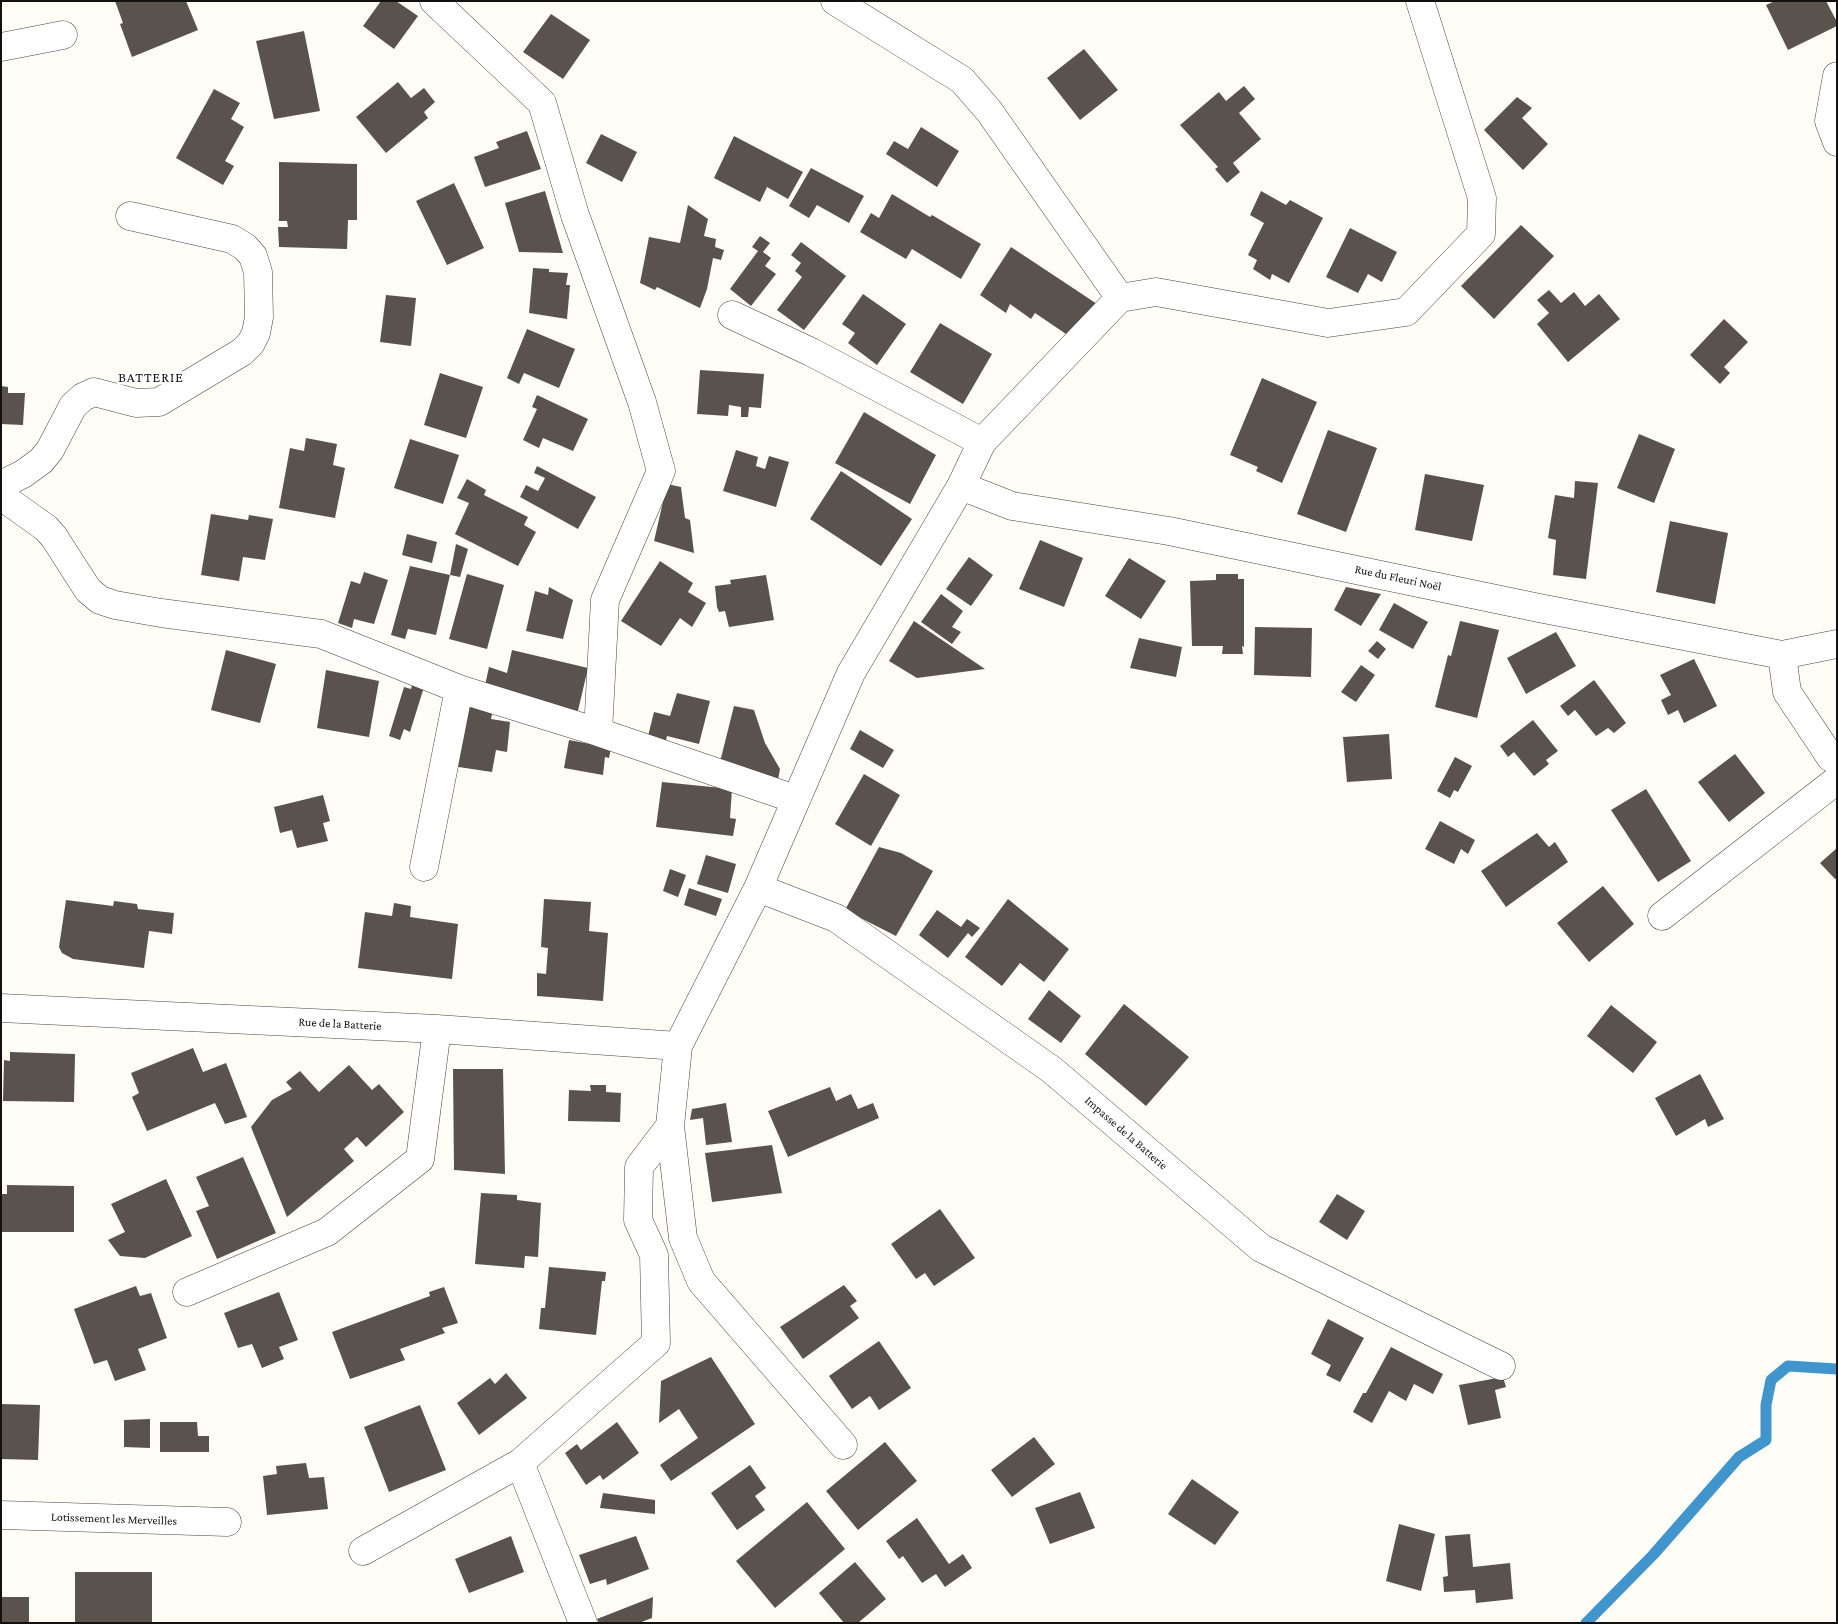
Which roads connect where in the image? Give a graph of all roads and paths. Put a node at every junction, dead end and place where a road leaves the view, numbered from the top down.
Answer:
1 (434, 1) edge
2 (834, 1) edge
3 (1420, 1) edge
4 (63, 35) dead end
5 (1, 47) edge
6 (1837, 76) edge
7 (1837, 142) edge
8 (130, 216) dead end
9 (1120, 298) junction
10 (732, 315) dead end
11 (982, 442) junction
12 (1, 485) edge
13 (961, 486) junction
14 (1, 496) edge
15 (1837, 644) edge
16 (1782, 655) junction
17 (459, 689) junction
18 (598, 732) junction
19 (1837, 760) edge
20 (1837, 780) edge
21 (795, 799) junction
22 (424, 867) dead end
23 (758, 888) junction
24 (1662, 916) dead end
25 (1, 1008) edge
26 (438, 1029) junction
27 (678, 1046) junction
28 (670, 1126) junction
29 (187, 1292) dead end
30 (1501, 1366) dead end
31 (843, 1445) dead end
32 (520, 1463) junction
33 (1, 1515) edge
34 (226, 1522) dead end
35 (362, 1551) dead end
36 (584, 1623) edge

1 - 18 street
2 - 9 street
3 - 9 street
4 - 5 street
6 - 7 street
8 - 12 street
9 - 11 street
10 - 11 street
11 - 13 street
13 - 16 street, Rue du Fleuri Noël
13 - 21 street
14 - 17 street
15 - 16 street, Rue du Fleuri Noël
16 - 19 street
17 - 18 street
17 - 22 street
18 - 21 street
20 - 24 street
21 - 23 street
23 - 27 street
23 - 30 street, Impasse de la Batterie
25 - 26 street, Rue de la Batterie
26 - 27 street, Rue de la Batterie
26 - 29 street
27 - 28 street
28 - 31 street
28 - 32 street
32 - 35 street
32 - 36 street
33 - 34 street, Lotissement les Merveilles

